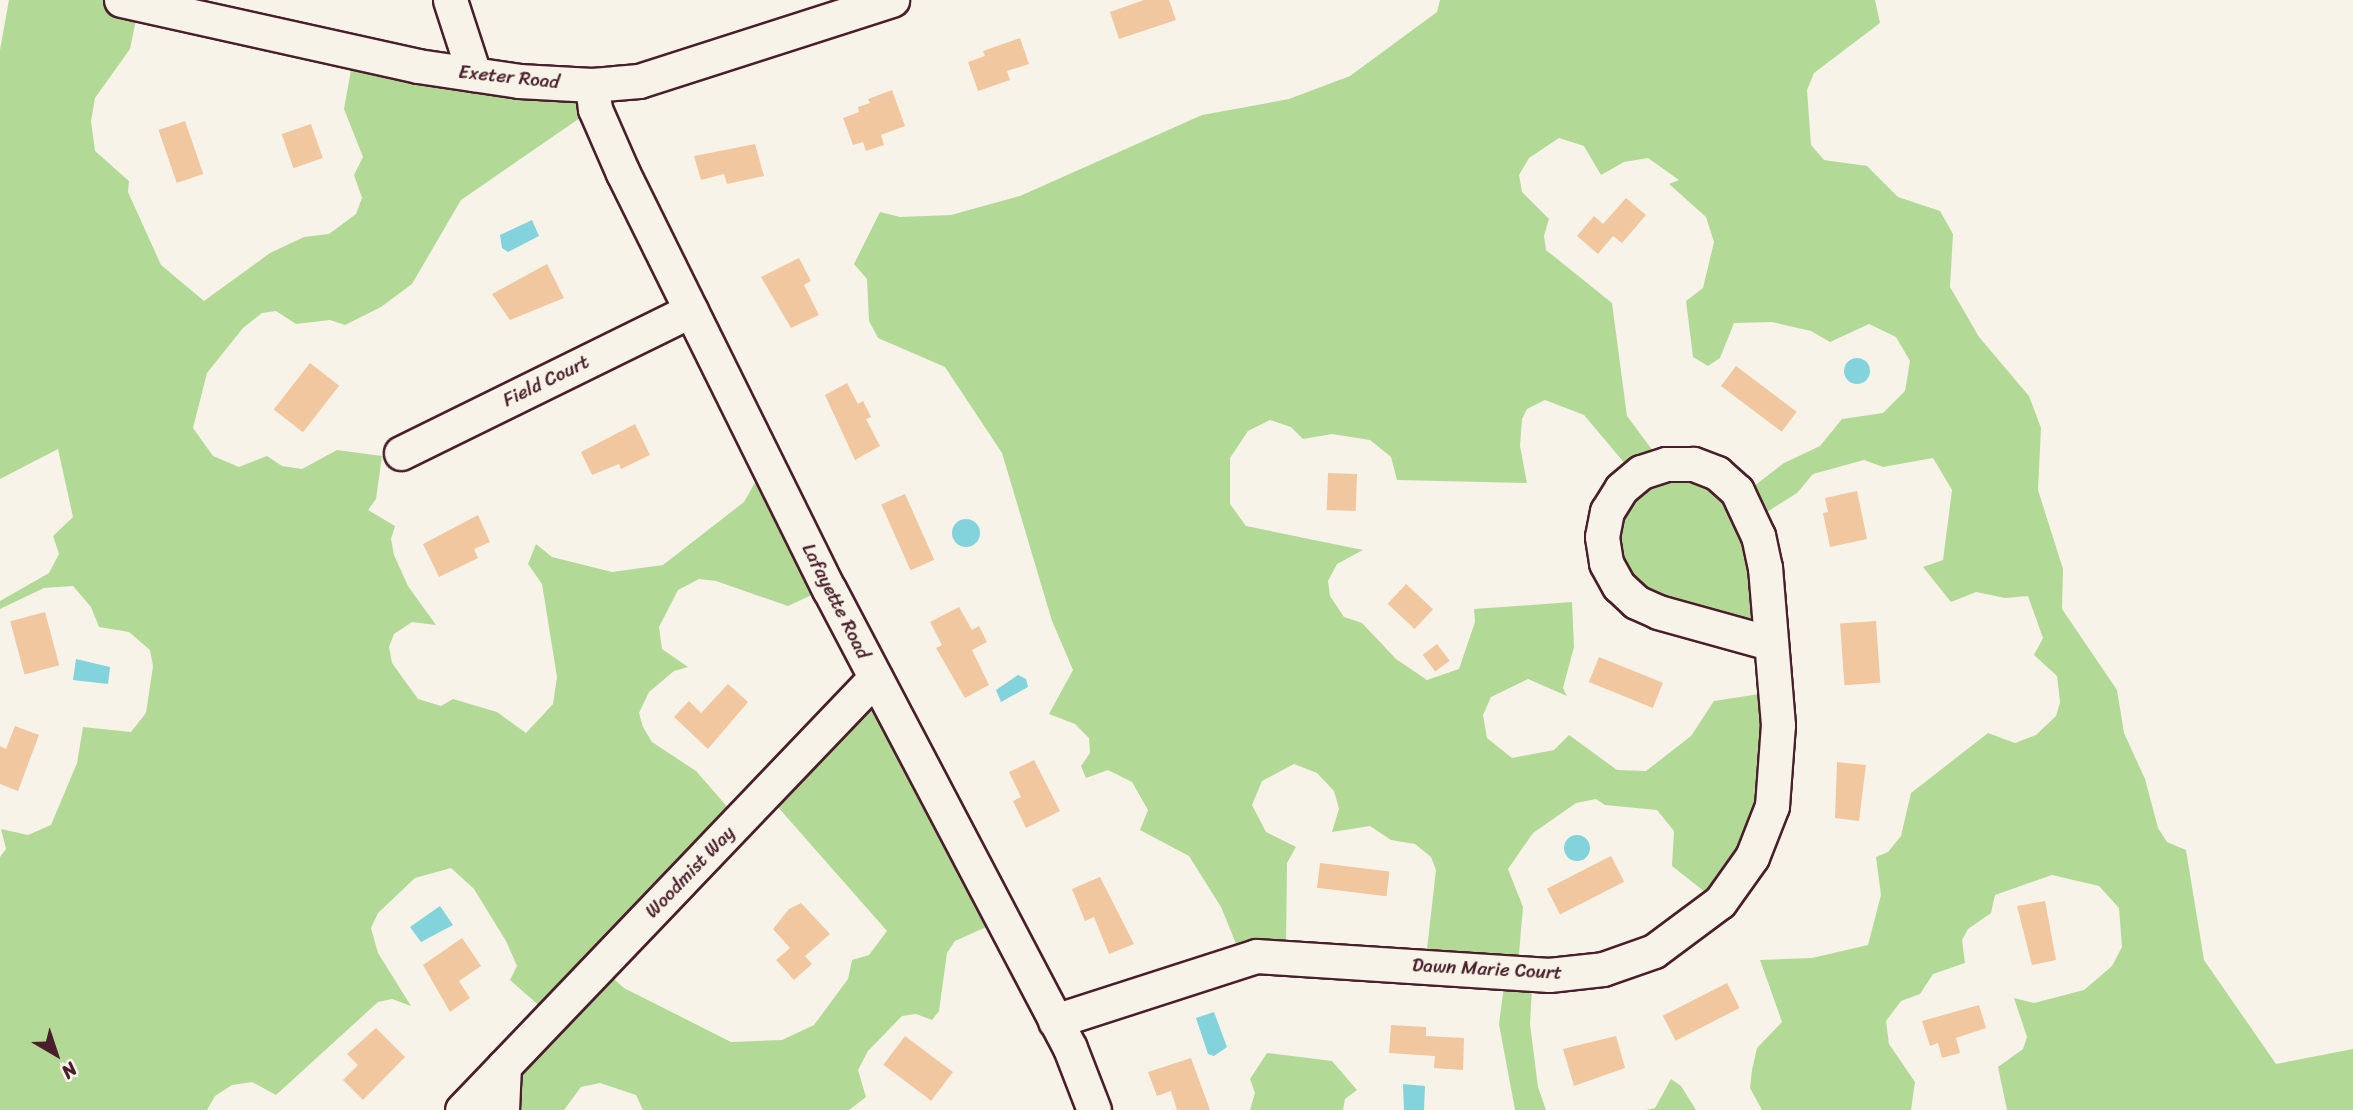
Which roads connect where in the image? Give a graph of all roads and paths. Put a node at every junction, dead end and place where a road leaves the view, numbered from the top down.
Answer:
1 (121, 0) edge
2 (450, 0) edge
3 (892, 0) edge
4 (474, 74) junction
5 (592, 85) junction
6 (691, 310) junction
7 (401, 453) dead end
8 (1770, 643) junction
9 (875, 678) junction
10 (1055, 1021) junction
11 (504, 1066) junction
12 (462, 1110) edge
13 (502, 1110) edge
14 (1094, 1110) edge

1 - 4 street, Exeter Road
2 - 4 street
3 - 5 street, Exeter Road
4 - 5 street, Exeter Road
5 - 6 street, Lafayette Road
6 - 7 street, Field Court
6 - 9 street, Lafayette Road
8 - 8 street, Dawn Marie Court
8 - 10 street, Dawn Marie Court
9 - 10 street, Lafayette Road
9 - 11 street, Woodmist Way
10 - 14 street, Lafayette Road
11 - 12 street, Woodmist Way
11 - 13 street

